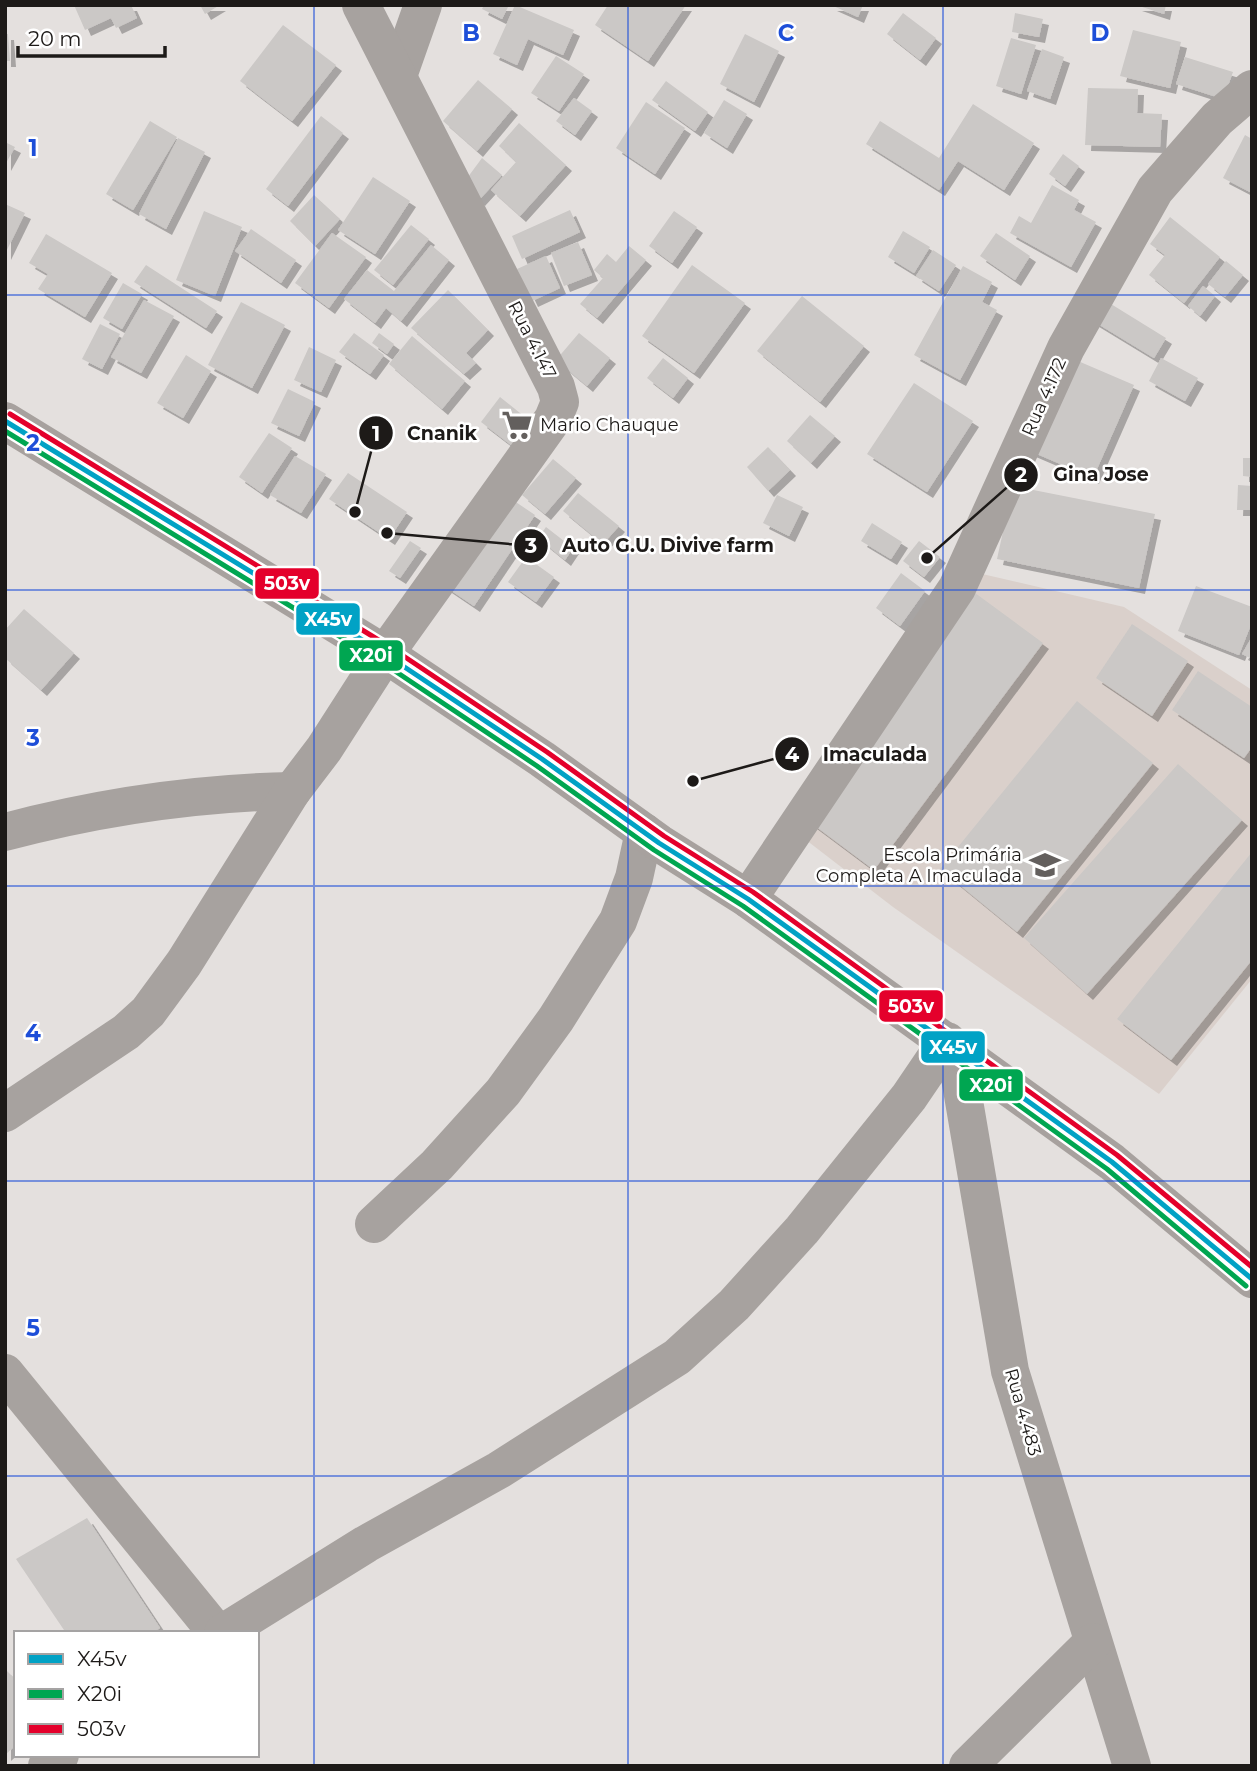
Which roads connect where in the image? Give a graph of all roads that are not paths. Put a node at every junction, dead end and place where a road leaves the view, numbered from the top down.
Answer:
1 (361, 5) edge
2 (423, 5) edge
3 (398, 76) junction
4 (1252, 89) edge
5 (5, 421) edge
6 (385, 654) junction
7 (292, 791) junction
8 (5, 832) edge
9 (644, 832) junction
10 (748, 899) junction
11 (951, 1044) junction
12 (5, 1113) edge
13 (374, 1224) dead end
14 (1252, 1279) edge
15 (5, 1373) edge
16 (215, 1631) edge
17 (226, 1631) edge
18 (1093, 1642) junction
19 (968, 1766) edge
20 (1132, 1766) edge

1 - 3 street, Rua 4.147
2 - 3 street
3 - 6 street, Rua 4.147
4 - 10 street, Rua 4.172
5 - 6 main road
6 - 7 street
6 - 9 main road
7 - 8 street
7 - 12 street
9 - 10 main road
9 - 13 street
10 - 11 main road
11 - 14 main road
11 - 17 street
11 - 18 street, Rua 4.483
15 - 16 street
18 - 19 street
18 - 20 street, Rua 4.483

